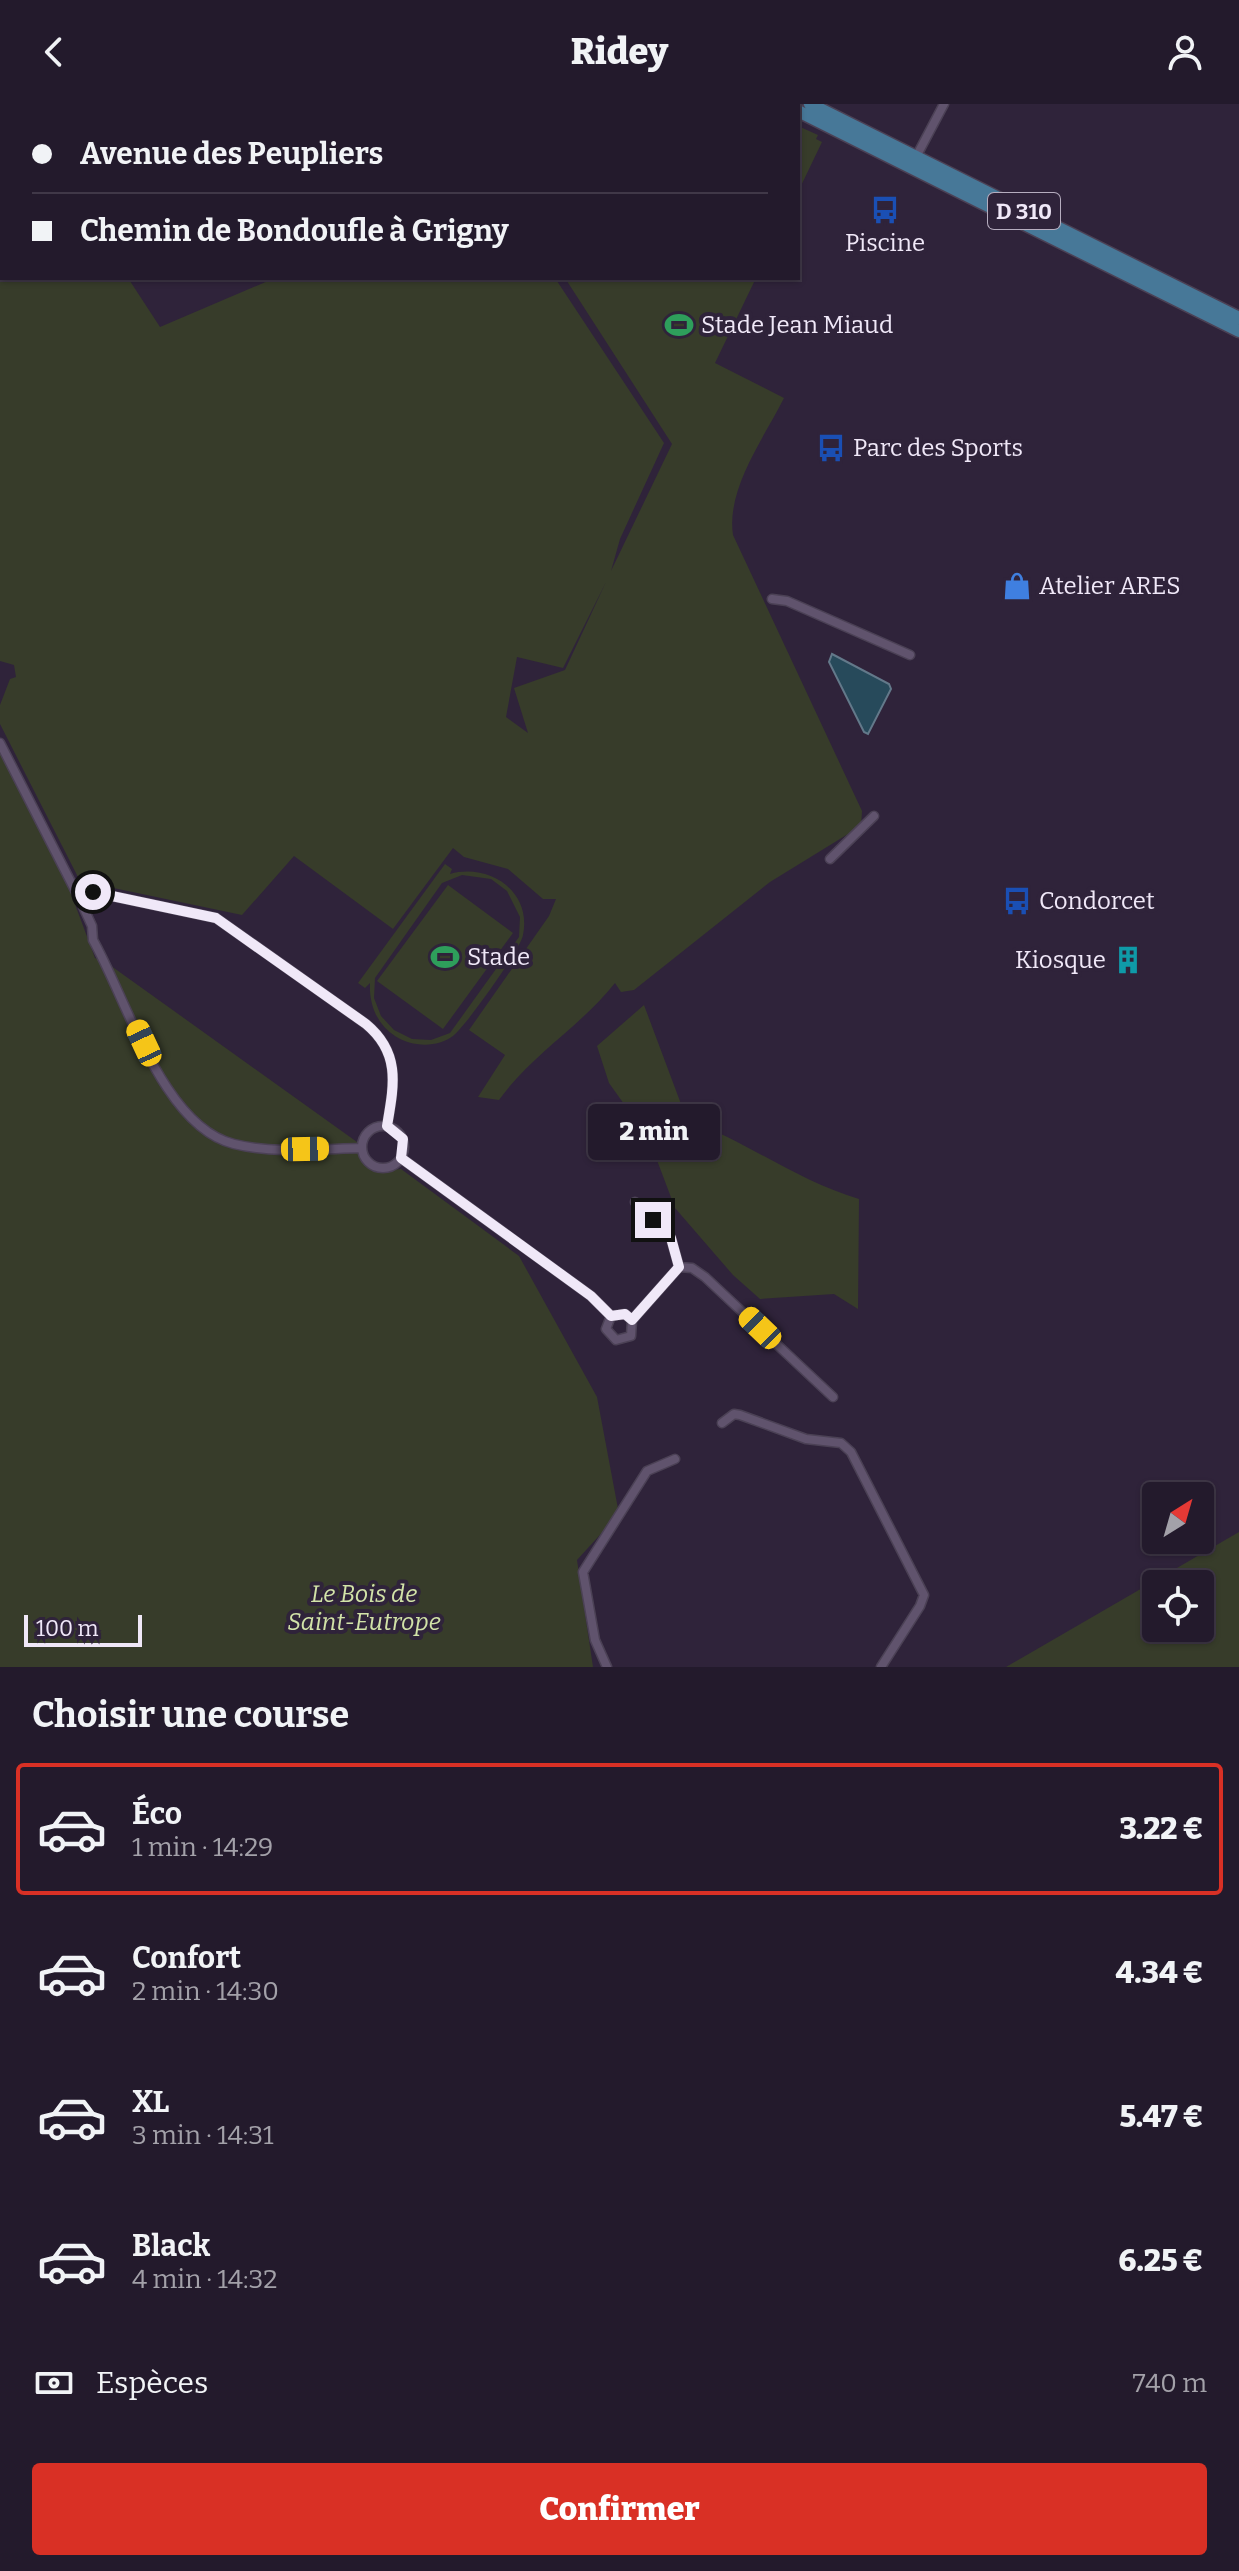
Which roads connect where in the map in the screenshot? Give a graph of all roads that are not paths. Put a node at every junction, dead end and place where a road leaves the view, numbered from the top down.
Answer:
1 (810, 104) edge
2 (944, 104) edge
3 (800, 112) edge
4 (916, 157) junction
5 (1239, 318) edge
6 (1239, 331) edge
7 (772, 599) dead end
8 (910, 655) dead end
9 (0, 743) edge
10 (874, 816) dead end
11 (830, 859) dead end
12 (71, 883) junction
13 (387, 1126) junction
14 (361, 1148) junction
15 (401, 1158) junction
16 (635, 1202) dead end
17 (679, 1267) junction
18 (611, 1316) junction
19 (632, 1320) junction
20 (833, 1397) dead end
21 (722, 1423) dead end
22 (675, 1459) dead end
23 (607, 1667) edge
24 (881, 1667) edge

1 - 4 main road, D 310
2 - 4 street
3 - 6 main road, D 310
4 - 5 main road, D 310
7 - 8 street
9 - 12 street
10 - 11 street
12 - 13 street
12 - 14 street
13 - 14 street
13 - 15 street
14 - 15 street
15 - 18 street
16 - 17 street
17 - 19 street
17 - 20 street
18 - 19 street
18 - 19 street
21 - 24 street
22 - 23 street

